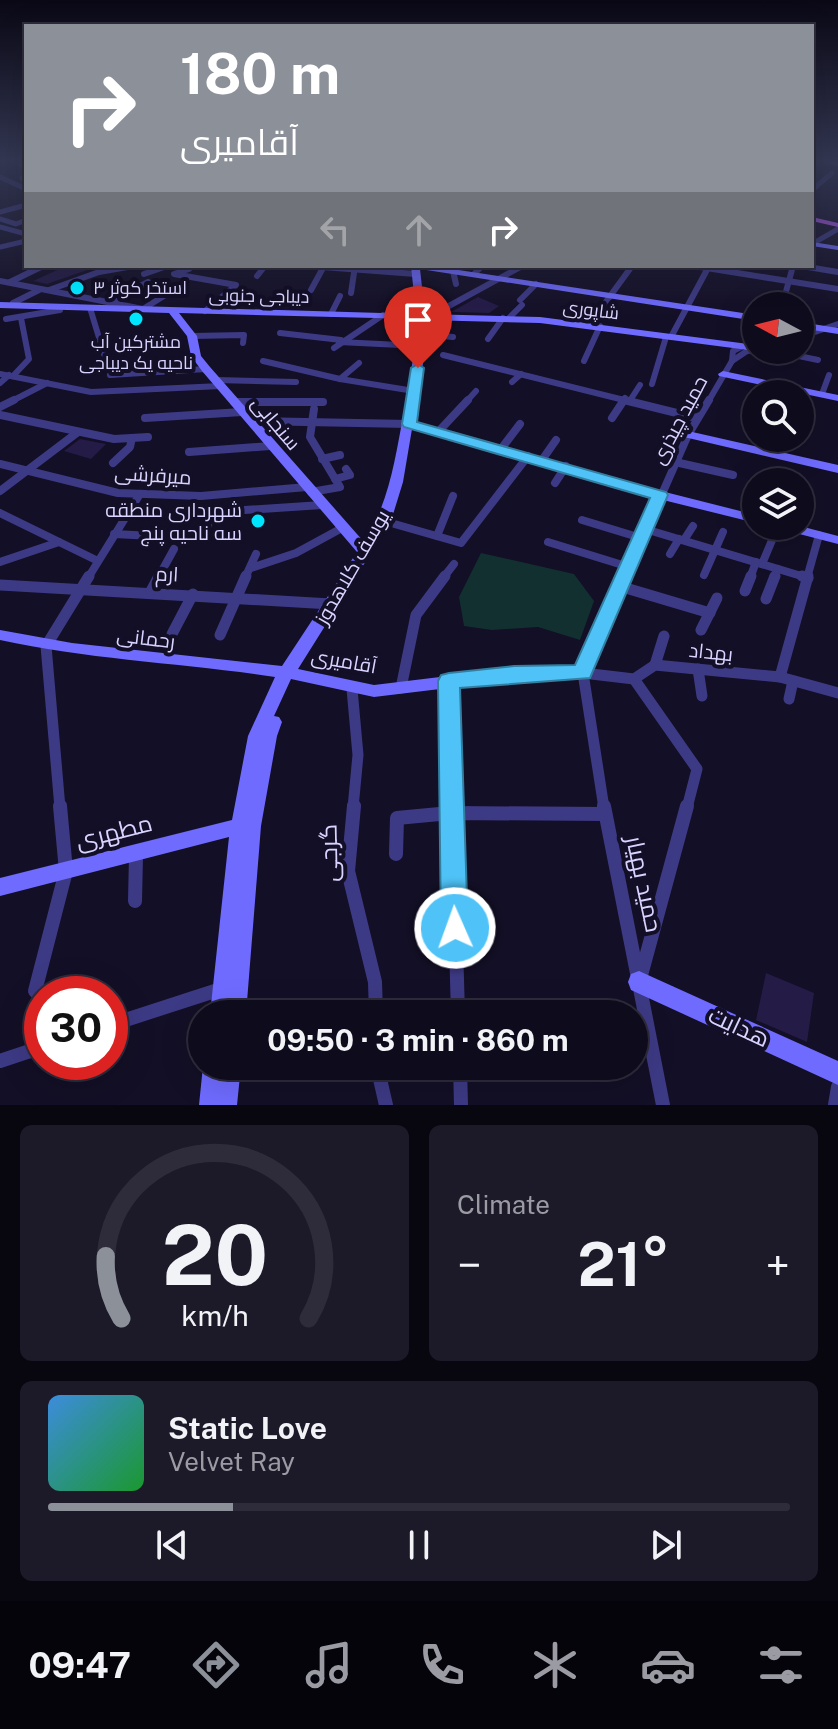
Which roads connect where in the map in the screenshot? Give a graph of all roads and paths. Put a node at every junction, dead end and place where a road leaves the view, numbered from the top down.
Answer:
1 (0, 219) edge
2 (24, 219) edge
3 (814, 220) edge
4 (0, 227) edge
5 (838, 227) edge
6 (24, 233) edge
7 (24, 243) edge
8 (814, 243) edge
9 (814, 244) edge
10 (0, 247) edge
11 (838, 248) edge
12 (39, 268) edge
13 (127, 268) edge
14 (161, 268) edge
15 (263, 268) edge
16 (323, 268) edge
17 (355, 268) edge
18 (518, 268) edge
19 (631, 268) edge
20 (708, 268) edge
21 (714, 268) edge
22 (793, 268) edge
23 (814, 268) edge
24 (189, 269) dead end
25 (415, 269) edge
26 (477, 270) edge
27 (453, 271) junction
28 (838, 272) edge
29 (144, 274) dead end
30 (257, 276) dead end
31 (500, 278) junction
32 (148, 282) dead end
33 (791, 282) junction
34 (0, 283) edge
35 (8, 283) junction
36 (456, 284) dead end
37 (536, 284) junction
38 (838, 289) edge
39 (43, 290) junction
40 (311, 290) dead end
41 (787, 292) edge
42 (351, 293) dead end
43 (167, 294) dead end
44 (340, 296) dead end
45 (612, 296) junction
46 (109, 302) junction
47 (17, 304) junction
48 (0, 305) edge
49 (90, 308) junction
50 (688, 308) junction
51 (143, 309) junction
52 (60, 310) dead end
53 (172, 310) junction
54 (205, 311) junction
55 (436, 313) dead end
56 (331, 314) junction
57 (383, 315) junction
58 (421, 315) junction
59 (742, 316) edge
60 (21, 318) junction
61 (506, 318) junction
62 (3, 320) edge
63 (838, 324) edge
64 (594, 325) junction
65 (814, 327) edge
66 (825, 329) junction
67 (838, 331) edge
68 (280, 333) dead end
69 (814, 333) edge
70 (192, 336) junction
71 (453, 337) dead end
72 (668, 337) junction
73 (488, 339) dead end
74 (422, 340) junction
75 (243, 343) dead end
76 (338, 344) junction
77 (742, 348) edge
78 (742, 354) edge
79 (443, 355) dead end
80 (814, 359) edge
81 (818, 360) dead end
82 (263, 361) dead end
83 (584, 361) dead end
84 (359, 363) dead end
85 (107, 364) dead end
86 (206, 369) junction
87 (521, 374) junction
88 (723, 374) junction
89 (7, 375) edge
90 (110, 375) dead end
91 (829, 375) dead end
92 (340, 379) junction
93 (296, 382) dead end
94 (512, 382) dead end
95 (0, 383) edge
96 (47, 383) junction
97 (218, 383) junction
98 (652, 384) dead end
99 (640, 385) dead end
100 (414, 391) junction
101 (476, 391) dead end
102 (822, 394) junction
103 (838, 398) edge
104 (628, 399) junction
105 (323, 402) dead end
106 (0, 407) edge
107 (314, 409) dead end
108 (242, 412) junction
109 (328, 412) dead end
110 (0, 415) edge
111 (145, 418) dead end
112 (612, 418) dead end
113 (697, 418) junction
114 (313, 421) junction
115 (339, 422) junction
116 (409, 424) junction
117 (520, 424) dead end
118 (78, 432) junction
119 (438, 432) junction
120 (688, 435) junction
121 (148, 437) dead end
122 (132, 438) junction
123 (556, 440) dead end
124 (270, 446) junction
125 (501, 449) junction
126 (189, 452) dead end
127 (340, 455) dead end
128 (535, 458) junction
129 (322, 459) junction
130 (675, 462) junction
131 (113, 463) dead end
132 (0, 464) edge
133 (566, 466) junction
134 (346, 469) dead end
135 (838, 469) edge
136 (26, 470) junction
137 (733, 475) dead end
138 (335, 479) junction
139 (555, 483) dead end
140 (309, 490) junction
141 (0, 491) edge
142 (140, 494) junction
143 (660, 495) junction
144 (453, 496) dead end
145 (322, 505) junction
146 (0, 513) edge
147 (742, 516) edge
148 (582, 520) dead end
149 (384, 521) junction
150 (693, 526) dead end
151 (207, 527) dead end
152 (342, 528) junction
153 (723, 532) dead end
154 (114, 534) junction
155 (643, 534) junction
156 (814, 534) edge
157 (819, 535) junction
158 (153, 536) dead end
159 (437, 536) junction
160 (681, 539) junction
161 (771, 540) edge
162 (838, 540) edge
163 (59, 542) junction
164 (548, 542) dead end
165 (174, 549) dead end
166 (715, 550) junction
167 (365, 552) junction
168 (256, 554) dead end
169 (670, 554) dead end
170 (98, 561) junction
171 (0, 562) edge
172 (759, 563) junction
173 (454, 564) dead end
174 (629, 567) junction
175 (251, 568) junction
176 (778, 569) junction
177 (704, 575) dead end
178 (808, 578) junction
179 (0, 585) edge
180 (619, 586) junction
181 (80, 589) junction
182 (151, 591) junction
183 (745, 591) dead end
184 (193, 594) junction
185 (240, 597) junction
186 (717, 598) dead end
187 (766, 599) dead end
188 (331, 604) junction
189 (710, 613) junction
190 (701, 630) dead end
191 (172, 634) dead end
192 (0, 635) edge
193 (220, 635) dead end
194 (664, 636) dead end
195 (46, 646) junction
196 (655, 665) junction
197 (698, 669) junction
198 (289, 673) junction
199 (583, 673) junction
200 (780, 677) junction
201 (634, 679) junction
202 (449, 681) junction
203 (793, 681) junction
204 (401, 688) junction
205 (352, 689) junction
206 (838, 693) edge
207 (702, 696) dead end
208 (789, 699) dead end
209 (450, 813) junction
210 (605, 814) junction
211 (240, 826) junction
212 (396, 854) dead end
213 (136, 855) junction
214 (66, 871) junction
215 (0, 887) edge
216 (135, 901) dead end
217 (39, 976) edge
218 (639, 982) junction
219 (224, 988) junction
220 (223, 1000) edge
221 (236, 1000) edge
222 (376, 1000) edge
223 (457, 1000) edge
224 (128, 1019) edge
225 (24, 1053) edge
226 (0, 1061) edge
227 (838, 1073) edge
228 (214, 1080) edge
229 (228, 1080) edge
230 (380, 1080) edge
231 (460, 1080) edge
232 (838, 1087) edge
233 (211, 1105) edge
234 (225, 1105) edge
235 (386, 1105) edge
236 (461, 1105) edge
237 (663, 1105) edge
238 (835, 1105) edge

1 - 2 street
3 - 5 main road
4 - 6 street
5 - 8 street
7 - 10 street
9 - 11 street
12 - 35 street
13 - 39 street
14 - 29 street
15 - 30 street
16 - 40 street
17 - 25 street
17 - 42 street
18 - 31 street
19 - 45 street
20 - 50 street
21 - 33 street
22 - 33 street
23 - 28 street
24 - 54 street
25 - 27 street
25 - 58 street, یوسف کلاهدوز
26 - 27 street
26 - 31 street
27 - 36 street
31 - 37 street
31 - 55 street
32 - 46 street
33 - 38 street
33 - 41 street
34 - 35 street
35 - 39 street
37 - 45 street
37 - 61 street
39 - 46 street
39 - 47 street
43 - 51 street
44 - 56 street
45 - 50 street
45 - 64 street
46 - 51 street
47 - 48 street, دیباجی جنوبی
47 - 49 street, دیباجی جنوبی
47 - 62 street
49 - 51 street, دیباجی جنوبی
49 - 85 street
50 - 59 street
50 - 72 street
51 - 53 street, دیباجی جنوبی
52 - 60 street
53 - 54 street, دیباجی جنوبی
53 - 70 street, سنجابی
54 - 56 street, دیباجی جنوبی
56 - 57 street, دیباجی جنوبی
57 - 58 street, دیباجی جنوبی
57 - 76 street
58 - 61 street, شاپوری
58 - 74 street, یوسف کلاهدوز
60 - 62 street
60 - 89 street
61 - 64 street, شاپوری
61 - 73 street
63 - 66 street
64 - 72 street, شاپوری
64 - 83 street
65 - 66 street
66 - 67 street
66 - 69 street
68 - 76 street
70 - 75 street
70 - 86 street, سنجابی
71 - 74 street
72 - 77 street, شاپوری
72 - 98 street
74 - 76 street
74 - 100 street, یوسف کلاهدوز
78 - 88 street, حمید چیذری
79 - 87 street
80 - 81 street
82 - 92 street
84 - 92 street
86 - 90 street
86 - 97 street, سنجابی
87 - 94 street
87 - 104 street
88 - 102 street
88 - 113 street, حمید چیذری
89 - 95 street
89 - 96 street
91 - 102 street
92 - 100 street
93 - 97 street
96 - 97 street
96 - 106 street
97 - 108 street, سنجابی
99 - 104 street
100 - 116 street, یوسف کلاهدوز
101 - 119 street
102 - 103 street
104 - 112 street
104 - 113 street
105 - 108 street
107 - 114 street
108 - 111 street
108 - 114 street
108 - 124 street, سنجابی
109 - 115 street
110 - 118 street
113 - 120 street, حمید چیذری
114 - 115 street
114 - 129 street
115 - 116 street
116 - 119 street
116 - 149 street, یوسف کلاهدوز
117 - 125 street
118 - 122 street
118 - 136 street
119 - 125 street
120 - 130 street, حمید چیذری
120 - 135 street
121 - 122 street
122 - 131 street
123 - 128 street
124 - 126 street
124 - 140 street, سنجابی
125 - 128 street
127 - 129 street
128 - 133 street
128 - 159 street
129 - 138 street
130 - 137 street
130 - 143 street, حمید چیذری
132 - 136 street, میرفرشی
133 - 139 street
133 - 143 street
134 - 138 street
136 - 141 street
136 - 142 street, میرفرشی
138 - 140 street
140 - 142 street, میرفرشی
140 - 145 street, سنجابی
142 - 154 street
143 - 147 street
143 - 155 street, حمید چیذری
144 - 159 street
145 - 151 street
145 - 152 street, سنجابی
146 - 163 street
148 - 155 street
149 - 159 street
149 - 167 street, یوسف کلاهدوز
150 - 160 street
152 - 167 street, سنجابی
152 - 175 street
153 - 166 street
154 - 158 street
154 - 170 street
155 - 160 street
155 - 174 street, حمید چیذری
156 - 157 street
157 - 162 street
157 - 178 street
160 - 166 street
160 - 169 street
161 - 172 street
163 - 170 street
163 - 171 street
164 - 174 street
165 - 182 street
166 - 172 street
166 - 177 street
167 - 188 street, یوسف کلاهدوز
168 - 175 street
170 - 181 street
172 - 176 street
172 - 183 street
173 - 204 street
174 - 180 street, حمید چیذری
175 - 185 street
176 - 178 street
176 - 187 street
178 - 200 street
179 - 181 street, ارم
180 - 189 street
180 - 199 street, حمید چیذری
181 - 182 street, ارم
181 - 195 street
182 - 184 street, ارم
184 - 185 street, ارم
184 - 191 street
185 - 188 street, ارم
185 - 193 street
186 - 189 street
188 - 198 street, یوسف کلاهدوز
189 - 190 street
192 - 195 street, رحمانی
194 - 196 street
195 - 198 street, رحمانی
195 - 214 street
196 - 197 street, بهداد
196 - 201 street
197 - 200 street, بهداد
197 - 207 street
198 - 205 street, آقامیری
198 - 211 street, یوسف کلاهدوز
198 - 221 street, یوسف کلاهدوز
199 - 201 street
199 - 202 street, آقامیری
199 - 210 street, حمید بهیار
200 - 203 street, بهداد
201 - 218 street
202 - 204 street, آقامیری
202 - 209 street
203 - 206 street, بهداد
203 - 208 street
204 - 205 street, آقامیری
205 - 222 street, گرجی
209 - 210 street
209 - 212 street
209 - 223 street
210 - 218 street, حمید بهیار
211 - 213 street, مطهری
211 - 219 street, یوسف کلاهدوز
213 - 214 street, مطهری
213 - 216 street
214 - 215 street, مطهری
214 - 217 street
218 - 227 street, هدایت
218 - 237 street, حمید بهیار
219 - 220 street, یوسف کلاهدوز
219 - 224 street
225 - 226 street
228 - 233 street
229 - 234 street
230 - 235 street
231 - 236 street
232 - 238 street

